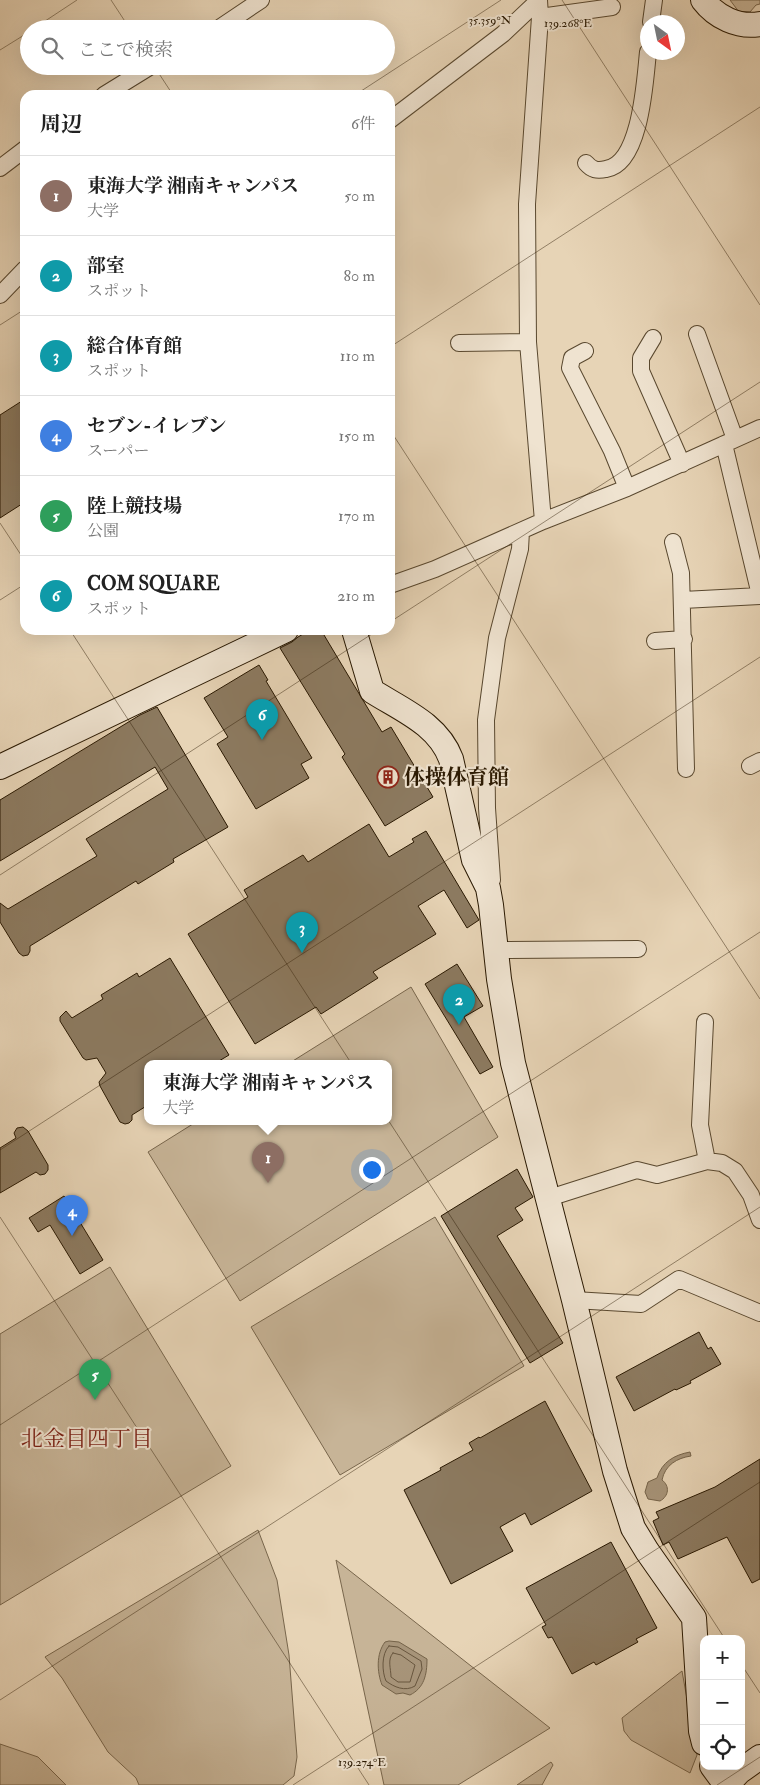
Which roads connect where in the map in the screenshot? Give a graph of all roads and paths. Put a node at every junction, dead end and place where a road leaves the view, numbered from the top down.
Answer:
1 (262, 0) edge
2 (539, 0) edge
3 (654, 0) edge
4 (703, 0) edge
5 (612, 7) dead end
6 (652, 15) edge
7 (540, 18) junction
8 (232, 20) edge
9 (760, 24) edge
10 (647, 60) edge
11 (136, 75) edge
12 (112, 90) edge
13 (395, 116) edge
14 (20, 152) edge
15 (586, 163) dead end
16 (0, 168) edge
17 (20, 274) edge
18 (0, 295) edge
19 (697, 334) dead end
20 (653, 338) dead end
21 (459, 342) dead end
22 (528, 342) junction
23 (585, 351) dead end
24 (760, 428) edge
25 (730, 442) junction
26 (682, 464) junction
27 (627, 488) junction
28 (543, 521) junction
29 (521, 531) junction
30 (673, 542) dead end
31 (395, 583) edge
32 (760, 595) edge
33 (683, 600) junction
34 (276, 635) edge
35 (355, 635) edge
36 (684, 639) junction
37 (655, 641) dead end
38 (0, 767) edge
39 (686, 769) dead end
40 (488, 888) junction
41 (638, 949) dead end
42 (496, 950) junction
43 (705, 1022) dead end
44 (707, 1161) junction
45 (549, 1198) junction
46 (760, 1220) edge
47 (574, 1300) junction
48 (760, 1313) edge
49 (701, 1725) edge
50 (760, 1757) edge
51 (715, 1770) edge
52 (727, 1785) edge

1 - 8 street
2 - 7 street
2 - 13 street
3 - 6 street
4 - 9 street
5 - 7 street
7 - 22 street
10 - 15 street
11 - 12 street
14 - 16 street
17 - 18 street
19 - 25 street
20 - 26 street
21 - 22 street
22 - 28 street
23 - 27 street
24 - 25 street
25 - 26 street
25 - 32 street
26 - 27 street
27 - 28 street
28 - 29 street
29 - 31 street
29 - 40 street
30 - 33 street
32 - 33 street
33 - 36 street
34 - 38 street
35 - 40 street
36 - 37 street
36 - 39 street
40 - 42 street
41 - 42 street
42 - 45 street
43 - 44 street
44 - 45 street
44 - 46 street
45 - 47 street
47 - 48 street
47 - 49 street
50 - 52 street
51 - 52 street

